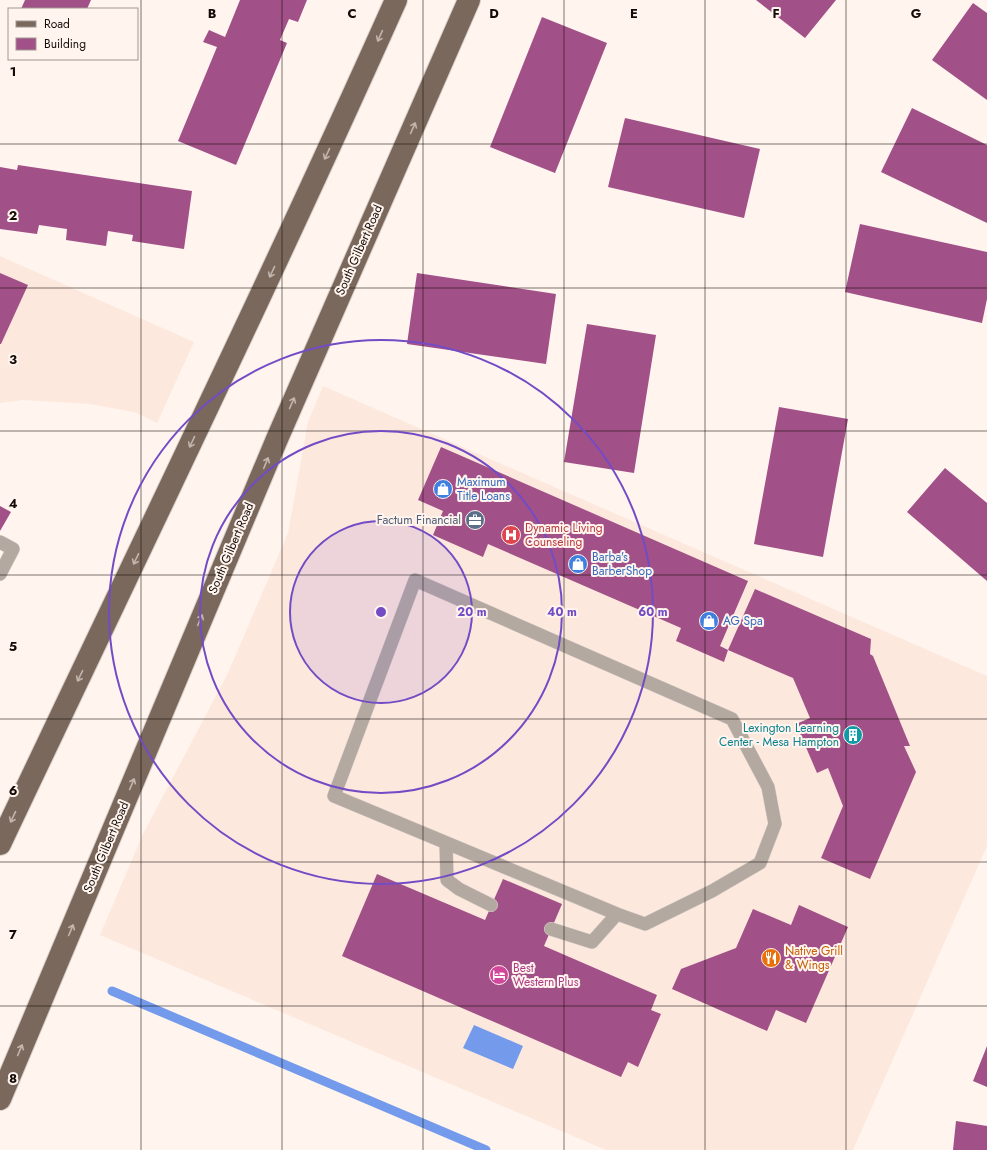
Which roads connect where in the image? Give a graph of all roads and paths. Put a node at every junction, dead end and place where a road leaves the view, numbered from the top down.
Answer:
1 (396, 0) edge
2 (469, 0) edge
3 (0, 542) edge
4 (0, 574) edge
5 (446, 843) junction
6 (0, 844) edge
7 (491, 905) dead end
8 (617, 914) junction
9 (551, 929) dead end
10 (0, 1099) edge

1 -> 6 main road
10 -> 2 main road, South Gilbert Road
3 - 4 lane
5 - 7 lane
5 - 8 lane
5 - 8 lane
8 - 9 lane

